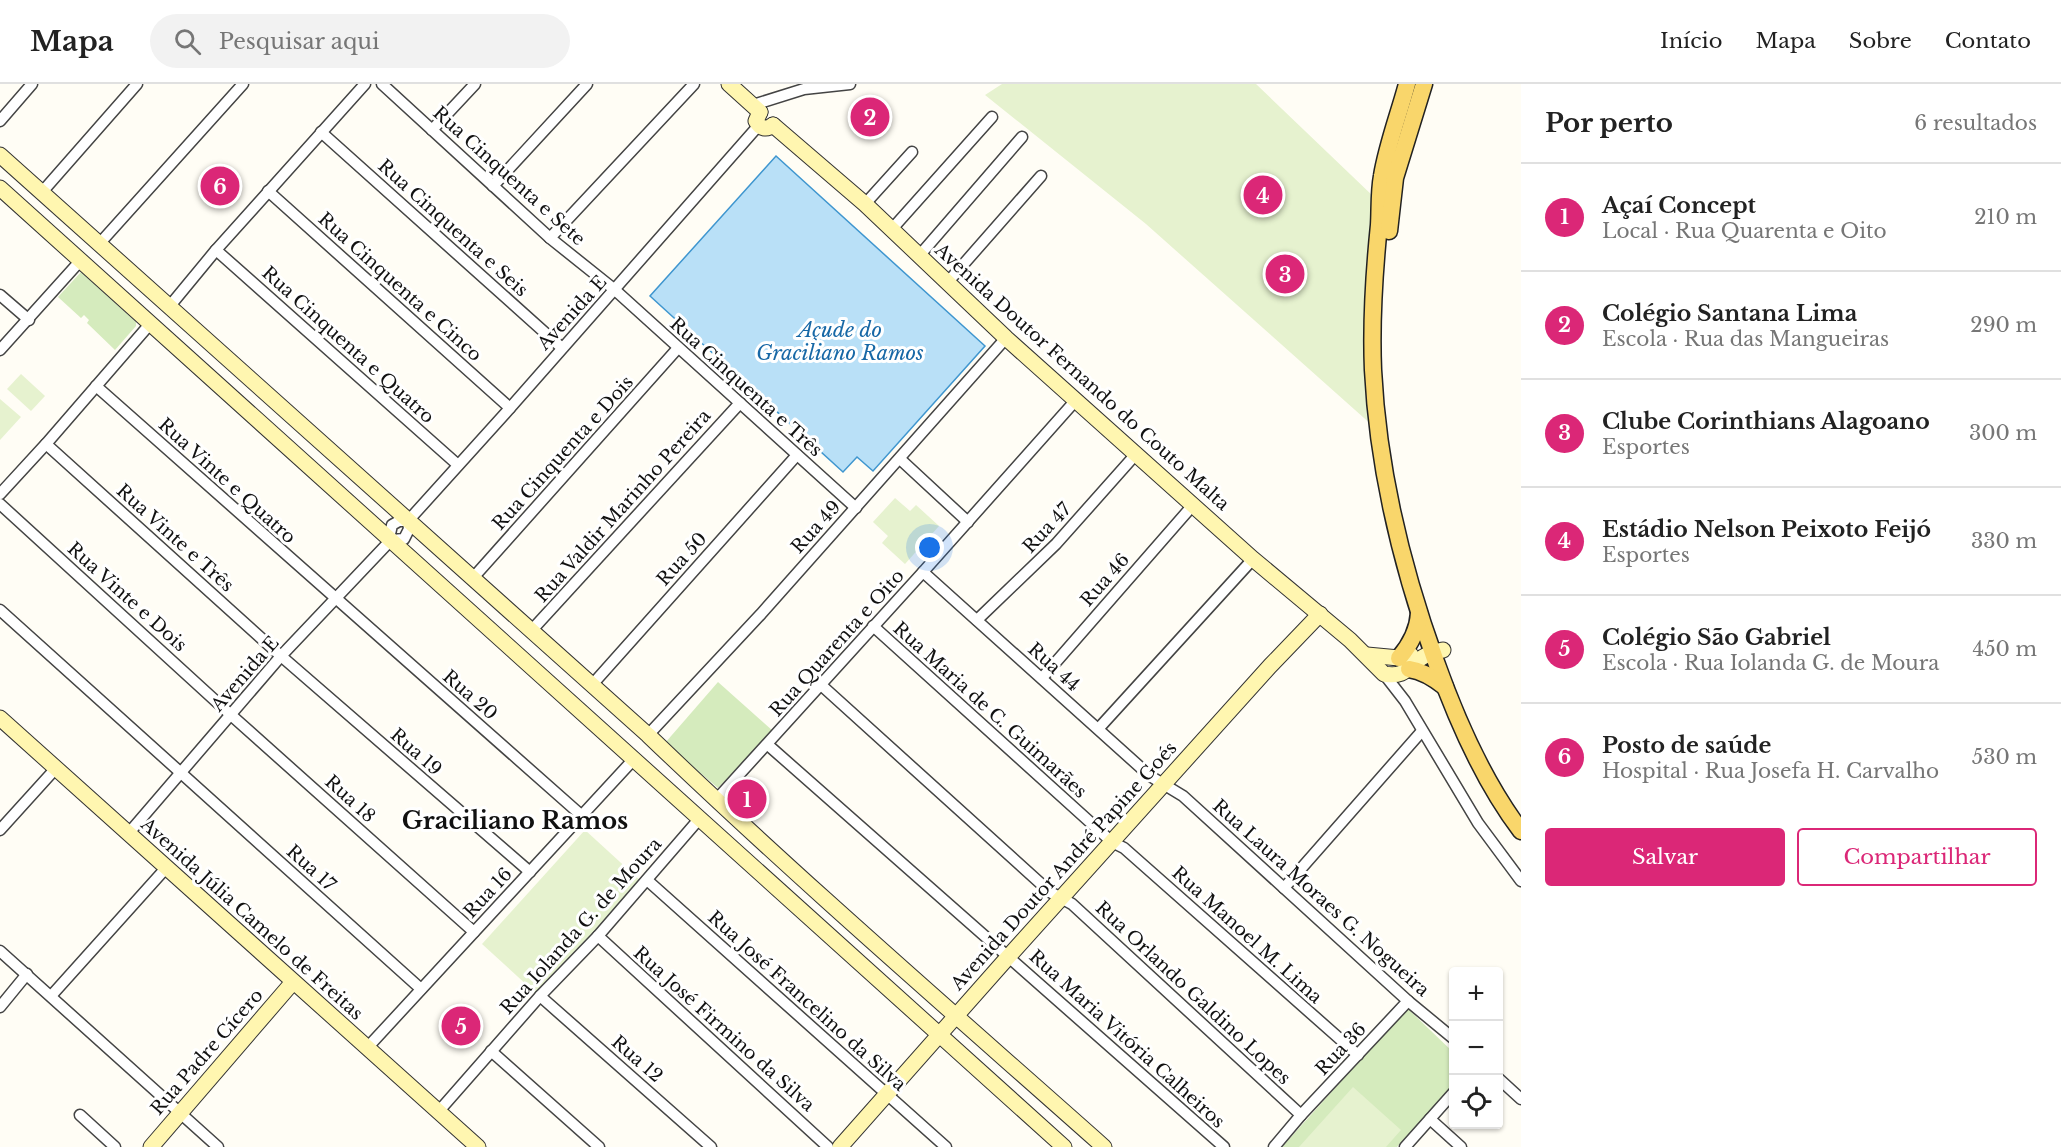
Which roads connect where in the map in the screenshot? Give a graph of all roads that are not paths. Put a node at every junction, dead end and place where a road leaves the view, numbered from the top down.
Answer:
1 (32, 84) edge
2 (137, 84) edge
3 (243, 84) edge
4 (365, 84) edge
5 (382, 84) edge
6 (475, 84) edge
7 (587, 84) edge
8 (694, 84) edge
9 (729, 84) edge
10 (850, 84) edge
11 (1407, 84) edge
12 (1424, 84) edge
13 (761, 117) junction
14 (992, 117) dead end
15 (0, 121) edge
16 (432, 130) junction
17 (321, 132) junction
18 (1022, 136) dead end
19 (912, 152) dead end
20 (0, 155) edge
21 (1041, 176) dead end
22 (493, 186) junction
23 (0, 188) edge
24 (43, 191) junction
25 (268, 191) junction
26 (865, 204) junction
27 (892, 229) junction
28 (550, 238) junction
29 (100, 243) junction
30 (216, 250) junction
31 (920, 256) junction
32 (81, 260) junction
33 (133, 275) junction
34 (947, 283) junction
35 (615, 290) junction
36 (117, 292) junction
37 (0, 295) edge
38 (169, 307) junction
39 (28, 320) junction
40 (150, 324) junction
41 (1006, 338) junction
42 (562, 348) junction
43 (678, 348) junction
44 (0, 350) edge
45 (96, 386) junction
46 (1076, 400) junction
47 (740, 403) junction
48 (510, 408) junction
49 (46, 444) junction
50 (1136, 454) junction
51 (797, 455) junction
52 (900, 459) junction
53 (458, 465) junction
54 (0, 494) edge
55 (0, 504) edge
56 (1193, 505) junction
57 (856, 508) junction
58 (408, 521) junction
59 (969, 522) junction
60 (392, 540) junction
61 (1253, 559) junction
62 (923, 572) junction
63 (472, 579) junction
64 (336, 599) junction
65 (0, 610) edge
66 (1419, 612) junction
67 (1320, 614) junction
68 (977, 620) junction
69 (873, 626) junction
70 (531, 631) junction
71 (1436, 648) junction
72 (1366, 655) junction
73 (281, 656) junction
74 (1404, 664) junction
75 (1384, 674) junction
76 (1042, 678) junction
77 (820, 684) junction
78 (591, 686) junction
79 (1445, 687) junction
80 (231, 715) junction
81 (0, 718) edge
82 (1099, 728) junction
83 (1422, 731) junction
84 (648, 735) junction
85 (768, 745) junction
86 (633, 760) junction
87 (57, 767) junction
88 (180, 772) junction
89 (687, 772) junction
90 (1164, 785) junction
91 (669, 789) junction
92 (716, 800) junction
93 (581, 815) junction
94 (1521, 816) edge
95 (699, 818) junction
96 (0, 830) edge
97 (1521, 831) edge
98 (128, 834) junction
99 (1112, 842) junction
100 (166, 868) junction
101 (530, 872) junction
102 (647, 880) junction
103 (1521, 881) edge
104 (1284, 888) junction
105 (1061, 898) junction
106 (474, 932) junction
107 (598, 936) junction
108 (0, 951) edge
109 (1009, 956) junction
110 (27, 974) junction
111 (293, 982) junction
112 (421, 989) junction
113 (51, 996) junction
114 (540, 996) junction
115 (1408, 1000) junction
116 (0, 1006) edge
117 (956, 1016) junction
118 (1449, 1035) edge
119 (939, 1036) junction
120 (368, 1048) junction
121 (491, 1051) junction
122 (1358, 1056) junction
123 (1503, 1083) edge
124 (886, 1094) junction
125 (1449, 1098) edge
126 (1521, 1099) edge
127 (439, 1110) junction
128 (180, 1113) junction
129 (80, 1114) dead end
130 (1301, 1114) junction
131 (1430, 1119) junction
132 (115, 1147) edge
133 (151, 1147) edge
134 (218, 1147) edge
135 (478, 1147) edge
136 (599, 1147) edge
137 (711, 1147) edge
138 (828, 1147) edge
139 (840, 1147) edge
140 (946, 1147) edge
141 (1064, 1147) edge
142 (1104, 1147) edge
143 (1224, 1147) edge
144 (1274, 1147) edge
145 (1405, 1147) edge
146 (1461, 1147) edge

1 - 15 street
2 - 24 street
3 - 29 street
4 - 17 street
5 - 16 street, Rua Cinquenta e Sete
6 - 16 street
7 - 22 street
8 - 28 street
9 - 13 street, Avenida Doutor Fernando do Couto Malta
10 - 13 street
11 - 66 main road
12 - 71 main road
13 - 26 street, Avenida Doutor Fernando do Couto Malta
13 - 35 street, Avenida E
14 - 27 street
16 - 22 street, Rua Cinquenta e Sete
17 - 25 street
17 - 42 street, Rua Cinquenta e Seis
18 - 31 street
19 - 26 street
20 - 24 street
21 - 34 street
22 - 28 street, Rua Cinquenta e Sete
23 - 32 street
24 - 29 street
25 - 30 street
25 - 48 street, Rua Cinquenta e Cinco
26 - 27 street, Avenida Doutor Fernando do Couto Malta
27 - 31 street, Avenida Doutor Fernando do Couto Malta
28 - 35 street, Rua Cinquenta e Sete
29 - 33 street
30 - 38 street
30 - 53 street, Rua Cinquenta e Quatro
31 - 34 street, Avenida Doutor Fernando do Couto Malta
32 - 36 street
32 - 39 street
33 - 36 street
33 - 38 street
34 - 41 street, Avenida Doutor Fernando do Couto Malta
35 - 42 street, Avenida E
35 - 43 street, Rua Cinquenta e Três
36 - 40 street
37 - 39 street
38 - 58 street
39 - 44 street
40 - 45 street
40 - 60 street
41 - 46 street, Avenida Doutor Fernando do Couto Malta
41 - 52 street, Rua 49
42 - 48 street, Avenida E
43 - 47 street, Rua Cinquenta e Três
43 - 63 street, Rua Cinquenta e Dois
45 - 49 street
45 - 64 street, Rua Vinte e Quatro
46 - 50 street, Avenida Doutor Fernando do Couto Malta
46 - 59 street, Rua Quarenta e Oito
47 - 51 street, Rua Cinquenta e Três
47 - 70 street, Rua Valdir Marinho Pereira
48 - 53 street, Avenida E
49 - 54 street
49 - 73 street, Rua Vinte e Três
50 - 56 street, Avenida Doutor Fernando do Couto Malta
50 - 68 street, Rua 47
51 - 57 street, Rua Cinquenta e Três
51 - 78 street, Rua 50
52 - 57 street, Rua 49
52 - 59 street
53 - 58 street, Avenida E
55 - 80 street, Rua Vinte e Dois
56 - 61 street, Avenida Doutor Fernando do Couto Malta
56 - 76 street, Rua 46
57 - 84 street, Rua 49
58 - 60 street, Avenida E
58 - 63 street
59 - 62 street, Rua Quarenta e Oito
60 - 64 street, Avenida E
60 - 86 street
61 - 67 street, Avenida Doutor Fernando do Couto Malta
61 - 82 street
62 - 68 street, Rua 44
62 - 69 street, Rua Quarenta e Oito
63 - 70 street
64 - 73 street, Avenida E
64 - 93 street, Rua 20
65 - 88 street, Rua 17
66 - 71 main road
66 - 74 main road
67 - 72 street, Avenida Doutor Fernando do Couto Malta
67 - 90 street, Avenida Doutor André Papine Goés
68 - 76 street, Rua 44
69 - 77 street, Rua Quarenta e Oito
69 - 99 street, Rua Maria de C. Guimarães
70 - 78 street
71 - 74 street
71 - 79 main road
71 - 94 main road
72 - 74 street
72 - 75 street, Avenida Doutor Fernando do Couto Malta
73 - 80 street, Avenida E
73 - 101 street, Rua 19
74 - 75 street
74 - 79 main road
75 - 83 street, Avenida Doutor Fernando do Couto Malta
76 - 82 street, Rua 44
77 - 85 street, Rua Quarenta e Oito
77 - 105 street, Rua Orlando Galdino Lopes
78 - 84 street
79 - 97 main road
80 - 88 street, Avenida E
80 - 106 street, Rua 18
81 - 87 street, Avenida Júlia Camelo de Freitas
82 - 90 street, Rua 44
83 - 103 street, Avenida Doutor Fernando do Couto Malta
83 - 104 street
84 - 89 street
85 - 92 street, Rua Quarenta e Oito
85 - 109 street, Rua Maria Vitória Calheiros
86 - 91 street
86 - 93 street, Rua 16
87 - 96 street
87 - 98 street, Avenida Júlia Camelo de Freitas
88 - 98 street, Avenida E
88 - 112 street, Rua 17
89 - 91 street
89 - 92 street
90 - 99 street, Avenida Doutor André Papine Goés
90 - 104 street, Rua Laura Moraes G. Nogueira
91 - 95 street
92 - 117 street
93 - 101 street, Rua 16
95 - 102 street, Rua Iolanda G. de Moura
95 - 119 street
98 - 100 street, Avenida Júlia Camelo de Freitas
99 - 105 street, Avenida Doutor André Papine Goés
99 - 122 street, Rua Manoel M. Lima
100 - 111 street, Avenida Júlia Camelo de Freitas
100 - 113 street
101 - 106 street, Rua 16
102 - 107 street, Rua Iolanda G. de Moura
102 - 124 street, Rua José Francelino da Silva
104 - 115 street, Rua Laura Moraes G. Nogueira
105 - 109 street, Avenida Doutor André Papine Goés
105 - 130 street, Rua Orlando Galdino Lopes
106 - 112 street, Rua 16
107 - 114 street, Rua Iolanda G. de Moura
107 - 138 street, Rua José Firmino da Silva
108 - 110 street
109 - 117 street, Avenida Doutor André Papine Goés
109 - 143 street, Rua Maria Vitória Calheiros
110 - 113 street
110 - 116 street
111 - 120 street, Avenida Júlia Camelo de Freitas
111 - 128 street, Rua Padre Cícero
112 - 120 street, Rua 16
113 - 128 street
114 - 121 street, Rua Iolanda G. de Moura
114 - 137 street, Rua 12
115 - 118 street, Rua Laura Moraes G. Nogueira
115 - 122 street, Rua 36
117 - 119 street, Avenida Doutor André Papine Goés
117 - 142 street
119 - 124 street, Avenida Doutor André Papine Goés
119 - 141 street
120 - 127 street, Avenida Júlia Camelo de Freitas
121 - 127 street, Rua Iolanda G. de Moura
121 - 136 street
122 - 130 street, Rua 36
123 - 126 street
124 - 139 street, Avenida Doutor André Papine Goés
124 - 140 street, Rua José Francelino da Silva
125 - 131 street
127 - 135 street, Avenida Júlia Camelo de Freitas
128 - 133 street, Rua Padre Cícero
128 - 134 street
129 - 132 street
130 - 144 street, Rua 36
131 - 145 street
131 - 146 street

